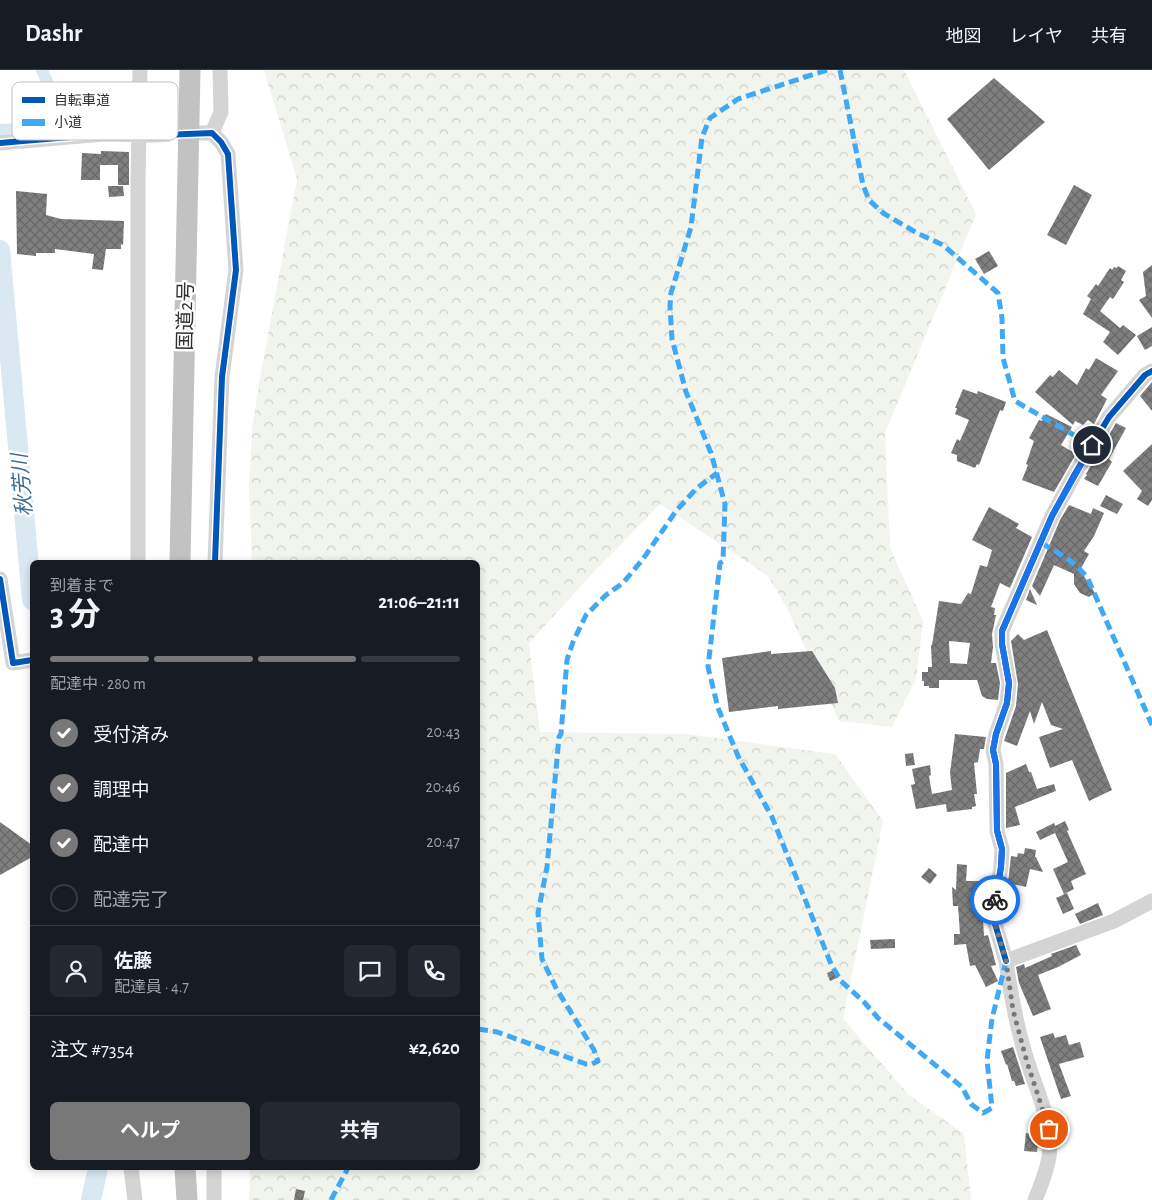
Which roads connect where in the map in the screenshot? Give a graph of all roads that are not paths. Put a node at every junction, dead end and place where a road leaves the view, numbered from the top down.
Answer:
1 (190, 70) edge
2 (220, 70) edge
3 (35, 140) edge
4 (138, 140) edge
5 (0, 143) edge
6 (1152, 371) edge
7 (138, 560) edge
8 (180, 560) edge
9 (215, 560) edge
10 (0, 579) edge
11 (30, 660) edge
12 (1152, 901) edge
13 (1006, 961) junction
14 (131, 1170) edge
15 (181, 1170) edge
16 (185, 1170) edge
17 (214, 1170) edge
18 (135, 1200) edge
19 (181, 1200) edge
20 (187, 1200) edge
21 (214, 1200) edge
22 (1035, 1200) edge

1 - 8 highway, 国道2号
2 - 9 street
3 - 5 street
4 - 7 street
6 - 13 street
10 - 11 street
12 - 13 street
13 - 22 street
14 - 18 street
15 - 19 highway
16 - 20 highway
17 - 21 street

